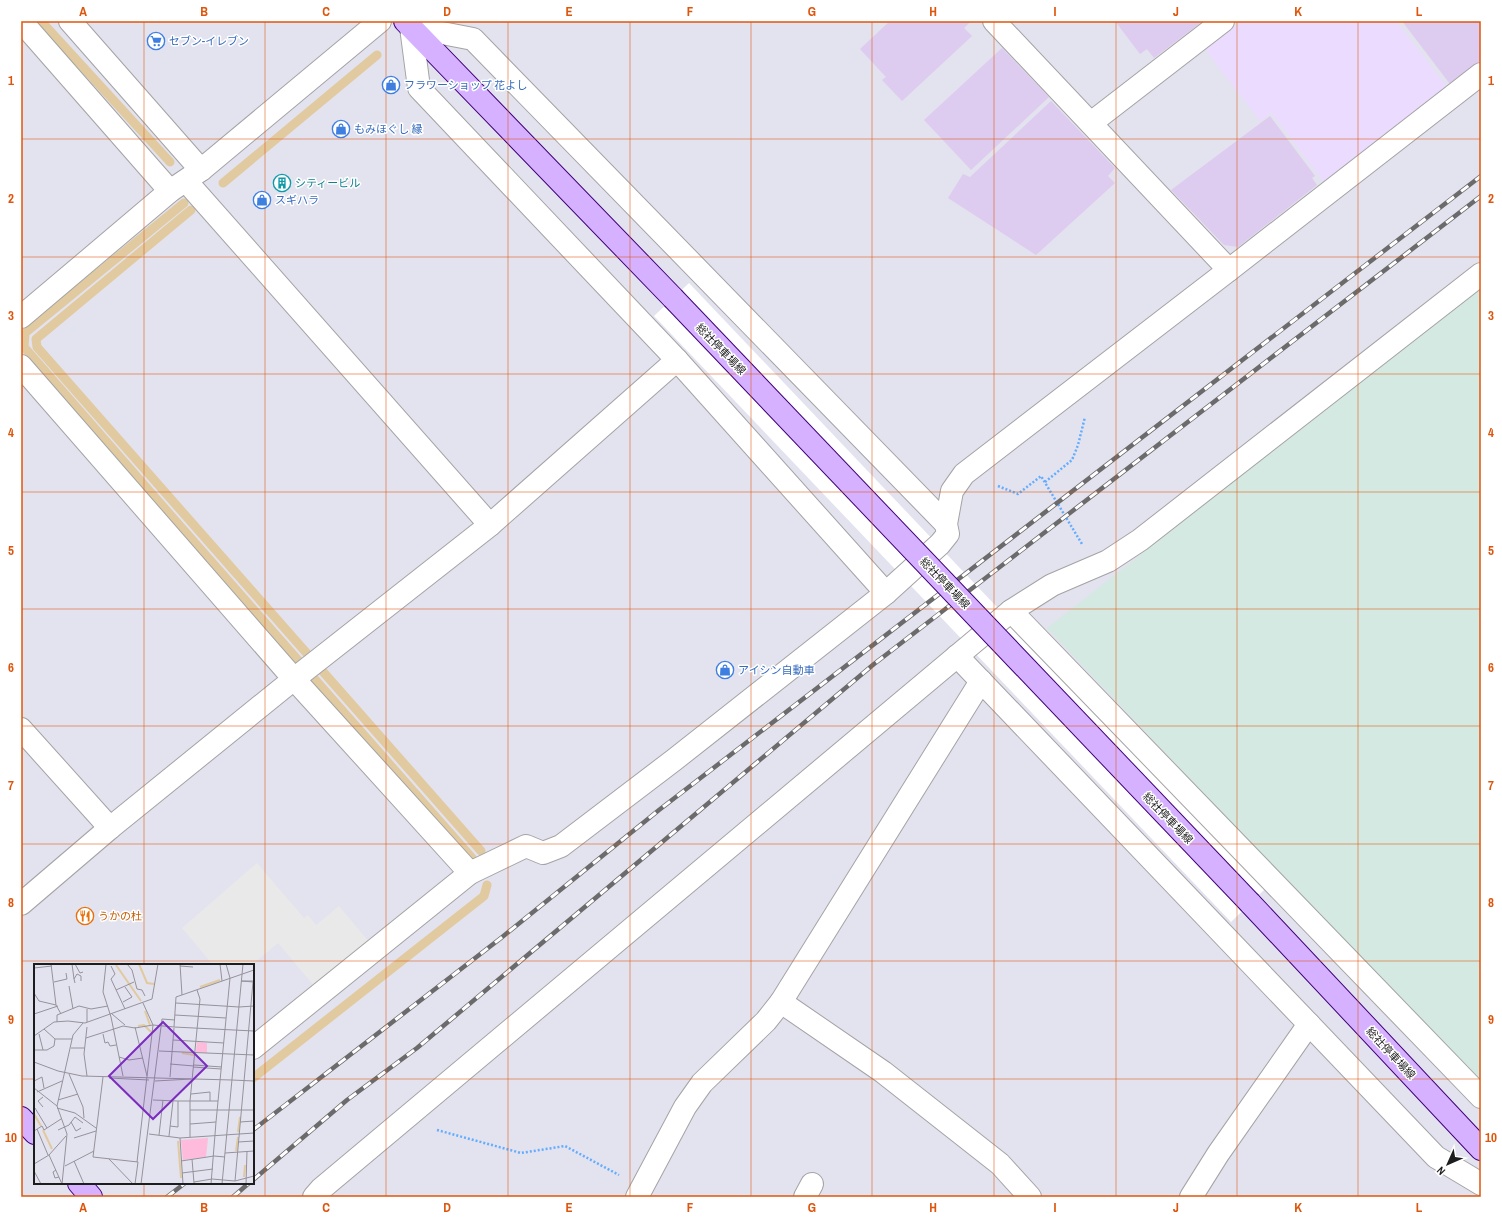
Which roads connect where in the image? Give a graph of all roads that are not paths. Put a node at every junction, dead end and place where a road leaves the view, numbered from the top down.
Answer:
1 (21, 21) edge
2 (70, 21) edge
3 (380, 21) edge
4 (994, 21) edge
5 (1223, 21) edge
6 (408, 24) edge
7 (1481, 74) edge
8 (1091, 123) junction
9 (186, 181) junction
10 (1229, 270) junction
11 (1481, 274) edge
12 (21, 317) edge
13 (677, 360) junction
14 (21, 366) edge
15 (946, 524) junction
16 (490, 525) junction
17 (886, 593) junction
18 (1011, 611) junction
19 (957, 656) junction
20 (298, 675) junction
21 (981, 681) junction
22 (21, 729) edge
23 (110, 828) junction
24 (470, 873) junction
25 (21, 904) edge
26 (781, 1002) junction
27 (1309, 1024) junction
28 (254, 1047) edge
29 (1481, 1097) edge
30 (21, 1118) edge
31 (34, 1132) edge
32 (1481, 1149) edge
33 (1481, 1184) edge
34 (640, 1192) edge
35 (314, 1197) edge
36 (1030, 1197) edge
37 (1191, 1197) edge

1 - 9 street
2 - 9 street
3 - 9 street
4 - 8 street
5 - 8 street
6 - 13 street
6 - 15 street
6 - 32 main road, 総社停車場線, bridge
7 - 10 street
8 - 10 street
9 - 12 street
9 - 16 street
10 - 15 street
11 - 18 street
13 - 16 street
13 - 17 street
14 - 20 street
15 - 17 street
16 - 20 street
17 - 24 street
18 - 19 street
18 - 29 street
19 - 21 street
19 - 35 street
20 - 23 street
20 - 24 street
21 - 26 street
21 - 27 street
22 - 23 street
23 - 25 street
24 - 28 street
26 - 34 street
26 - 36 street
27 - 33 street
27 - 37 street
30 - 31 main road

